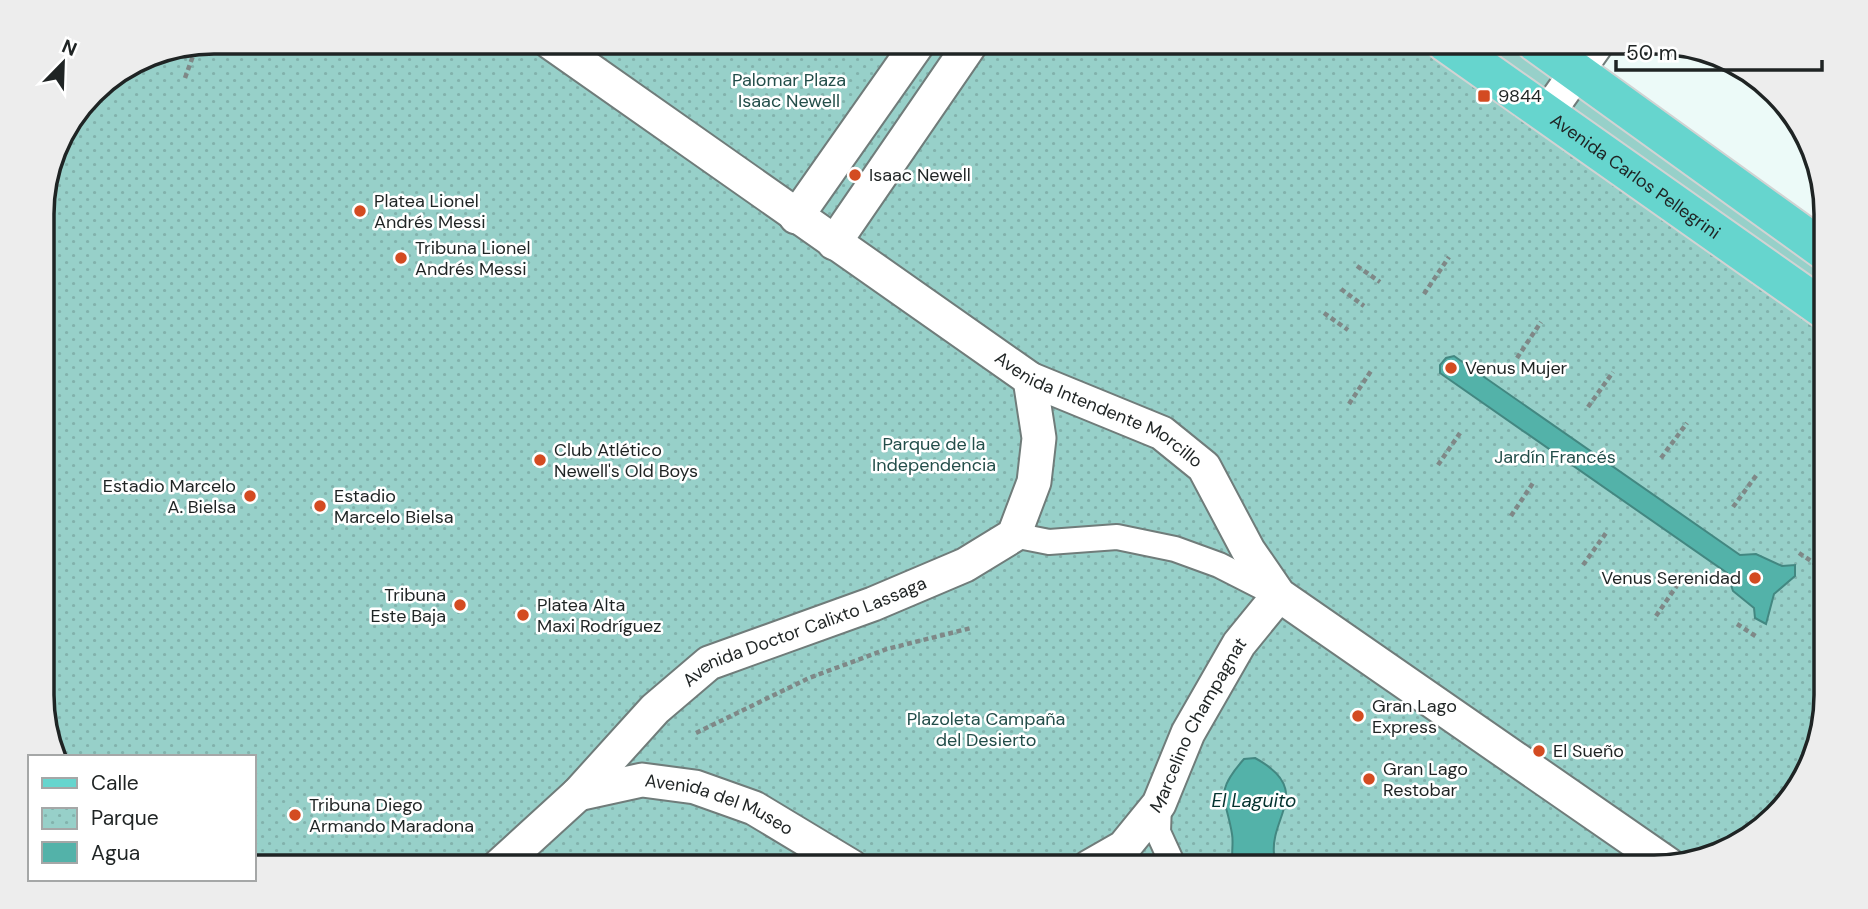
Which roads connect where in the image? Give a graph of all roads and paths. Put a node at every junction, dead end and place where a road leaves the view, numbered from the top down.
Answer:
1 (567, 54) edge
2 (911, 54) edge
3 (964, 54) edge
4 (1462, 54) edge
5 (193, 56) edge
6 (1588, 57) edge
7 (185, 78) dead end
8 (1547, 114) junction
9 (796, 217) junction
10 (1814, 242) edge
11 (834, 243) junction
12 (1449, 257) dead end
13 (1357, 266) dead end
14 (1380, 282) dead end
15 (1341, 289) dead end
16 (1423, 294) dead end
17 (1814, 302) edge
18 (1364, 306) dead end
19 (1324, 313) dead end
20 (1541, 322) dead end
21 (1348, 330) dead end
22 (1517, 358) dead end
23 (1371, 371) dead end
24 (1613, 372) dead end
25 (1030, 379) junction
26 (1349, 404) dead end
27 (1588, 407) dead end
28 (1686, 423) dead end
29 (1460, 433) dead end
30 (1661, 458) dead end
31 (1437, 465) dead end
32 (1758, 472) dead end
33 (1533, 483) dead end
34 (1733, 507) dead end
35 (1511, 516) dead end
36 (1606, 533) dead end
37 (1014, 535) junction
38 (1799, 553) dead end
39 (1814, 563) edge
40 (1583, 565) dead end
41 (1678, 583) dead end
42 (1279, 595) junction
43 (1656, 616) dead end
44 (1737, 624) dead end
45 (971, 628) dead end
46 (1757, 637) dead end
47 (696, 733) dead end
48 (578, 794) junction
49 (1159, 804) junction
50 (1111, 854) edge
51 (1168, 854) edge
52 (1653, 854) edge
53 (511, 855) edge
54 (831, 855) edge

1 - 9 street, Avenida Intendente Morcillo
2 - 9 street
3 - 11 street
4 - 8 main road, Avenida Carlos Pellegrini
5 - 7 path
6 - 8 street
6 - 10 main road
8 - 17 main road, Avenida Carlos Pellegrini
9 - 11 street, Avenida Intendente Morcillo
11 - 25 street, Avenida Intendente Morcillo
12 - 16 path
13 - 14 path
15 - 18 path
19 - 21 path
20 - 22 path
23 - 26 path
24 - 27 path
25 - 37 street
25 - 42 street, Avenida Intendente Morcillo
28 - 30 path
29 - 31 path
32 - 34 path
33 - 35 path
36 - 40 path
37 - 42 street
37 - 48 street, Avenida Doctor Calixto Lassaga
38 - 39 path
41 - 43 path
42 - 49 street, Marcelino Champagnat
42 - 52 street, Avenida Intendente Morcillo
44 - 46 path
45 - 47 path
48 - 53 street, Avenida Doctor Calixto Lassaga
48 - 54 street, Avenida del Museo
49 - 50 street
49 - 51 street, Marcelino Champagnat

